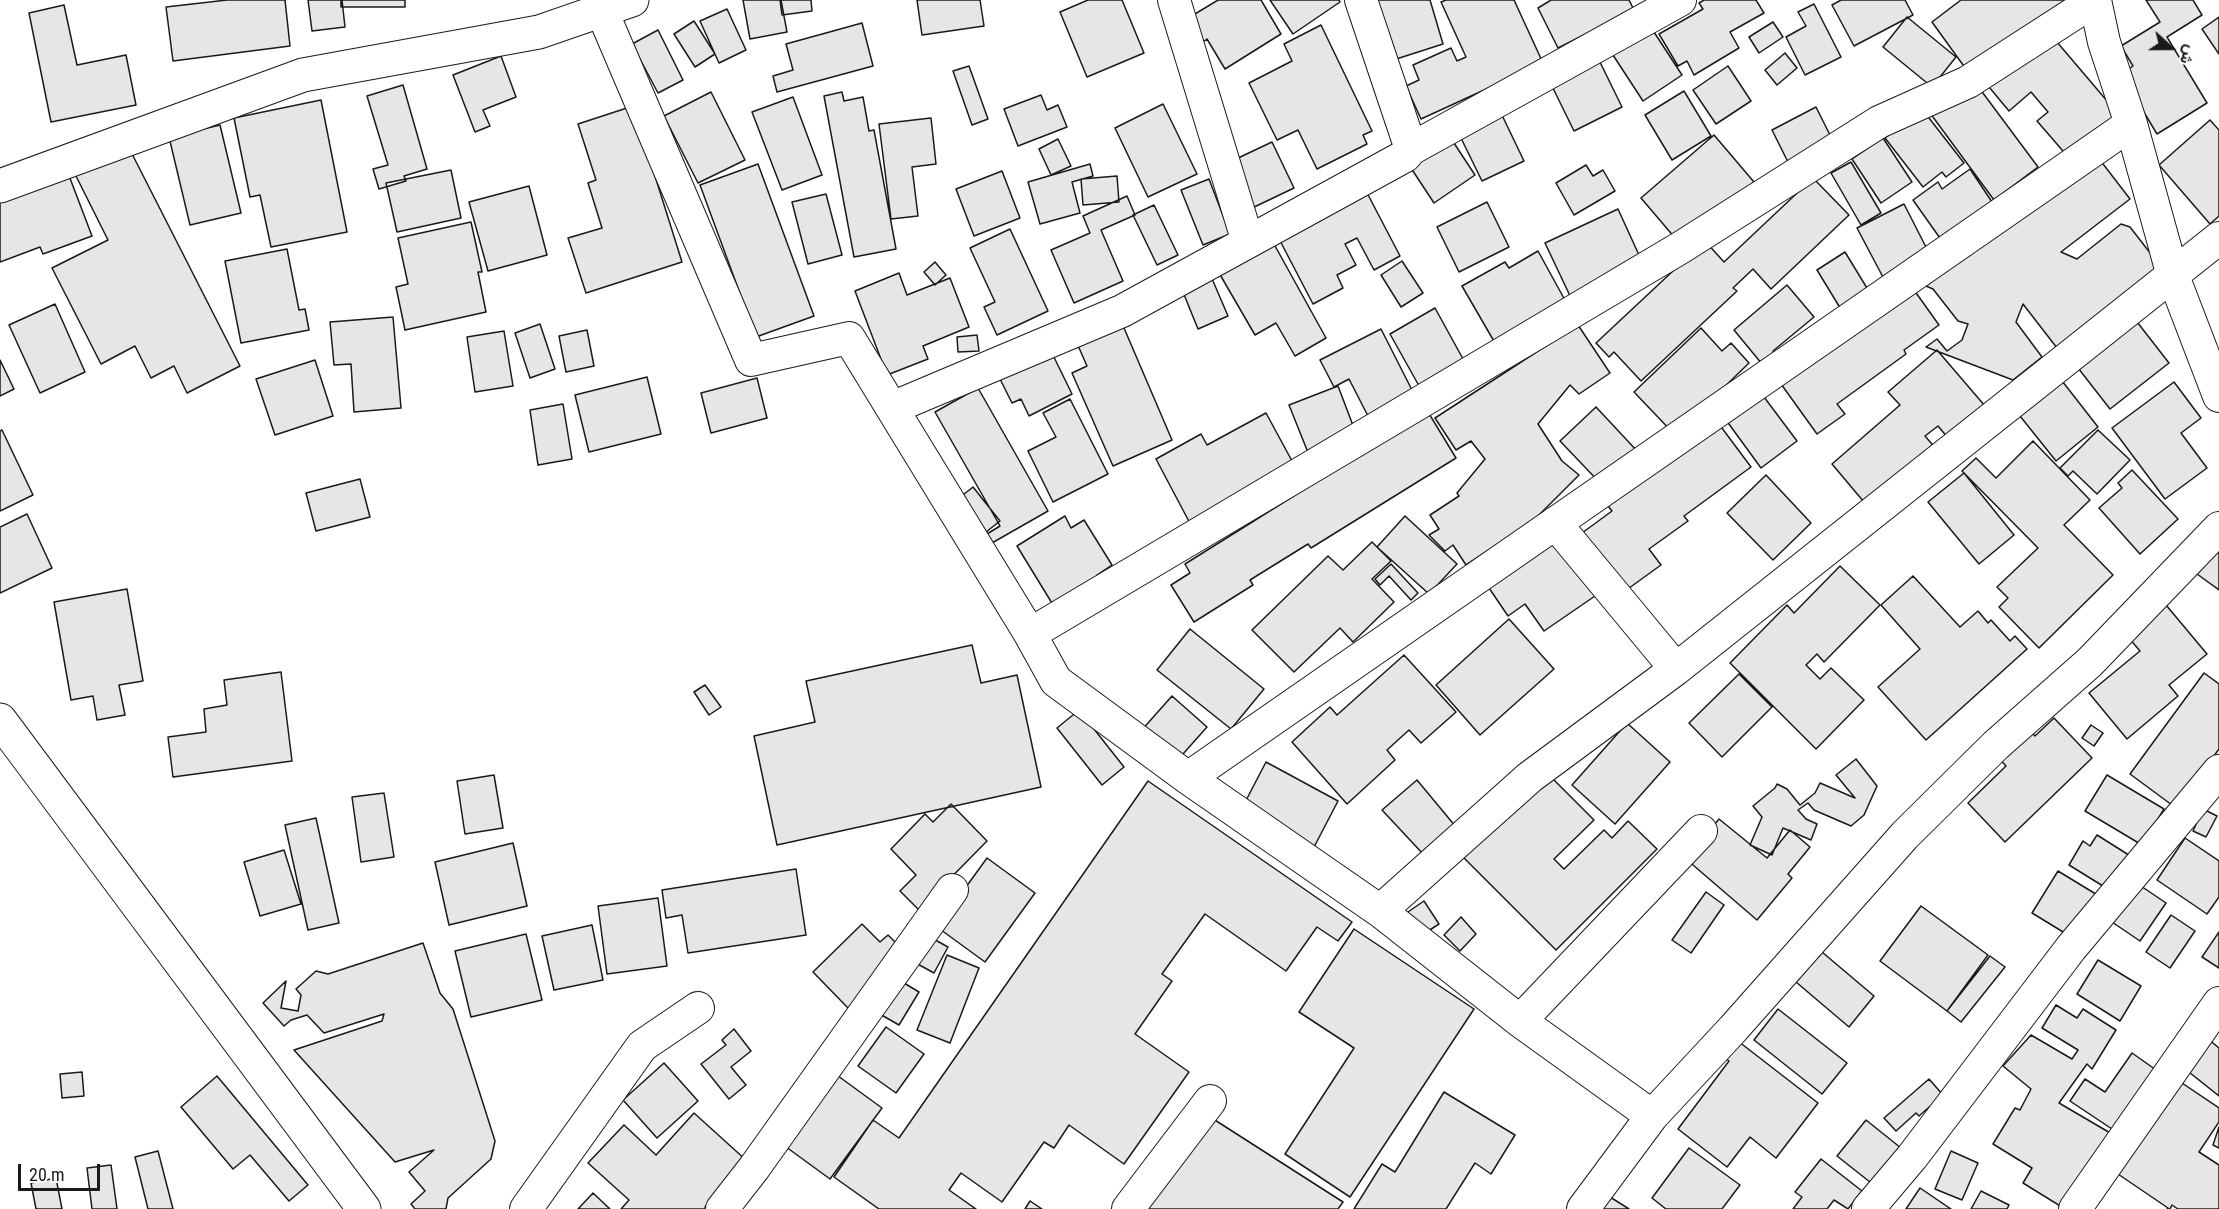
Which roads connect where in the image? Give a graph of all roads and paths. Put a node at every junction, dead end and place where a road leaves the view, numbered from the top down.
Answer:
1 (632, 0) edge
2 (1174, 0) edge
3 (1361, 0) edge
4 (1680, 0) edge
5 (2095, 0) edge
6 (601, 9) junction
7 (2131, 124) junction
8 (1412, 149) junction
9 (0, 186) edge
10 (2219, 238) edge
11 (1248, 243) junction
12 (2173, 276) junction
13 (2219, 396) edge
14 (892, 408) junction
15 (1555, 523) junction
16 (2219, 528) edge
17 (1030, 634) junction
18 (1676, 669) junction
19 (0, 720) edge
20 (2219, 771) edge
21 (1188, 778) junction
22 (1701, 831) dead end
23 (952, 890) dead end
24 (1380, 910) junction
25 (2219, 1003) edge
26 (698, 1008) dead end
27 (1520, 1021) junction
28 (1210, 1101) dead end
29 (1652, 1116) junction
30 (364, 1209) edge
31 (526, 1209) edge
32 (722, 1209) edge
33 (1128, 1209) edge
34 (1583, 1209) edge
35 (1868, 1209) edge
36 (2075, 1209) edge

1 - 6 main road
2 - 11 street
3 - 8 street
4 - 8 street
5 - 7 street
5 - 17 street
6 - 9 main road
6 - 14 street
7 - 12 street
7 - 15 street
8 - 11 street
10 - 12 street
11 - 14 street
12 - 13 street
12 - 18 street
14 - 17 street
15 - 18 street
15 - 21 street
16 - 29 street
17 - 21 street
18 - 24 street
19 - 30 main road
20 - 35 street
21 - 24 street
22 - 27 street
23 - 32 street
24 - 27 street
25 - 36 street
26 - 31 street
27 - 29 street
28 - 33 street
29 - 34 street

